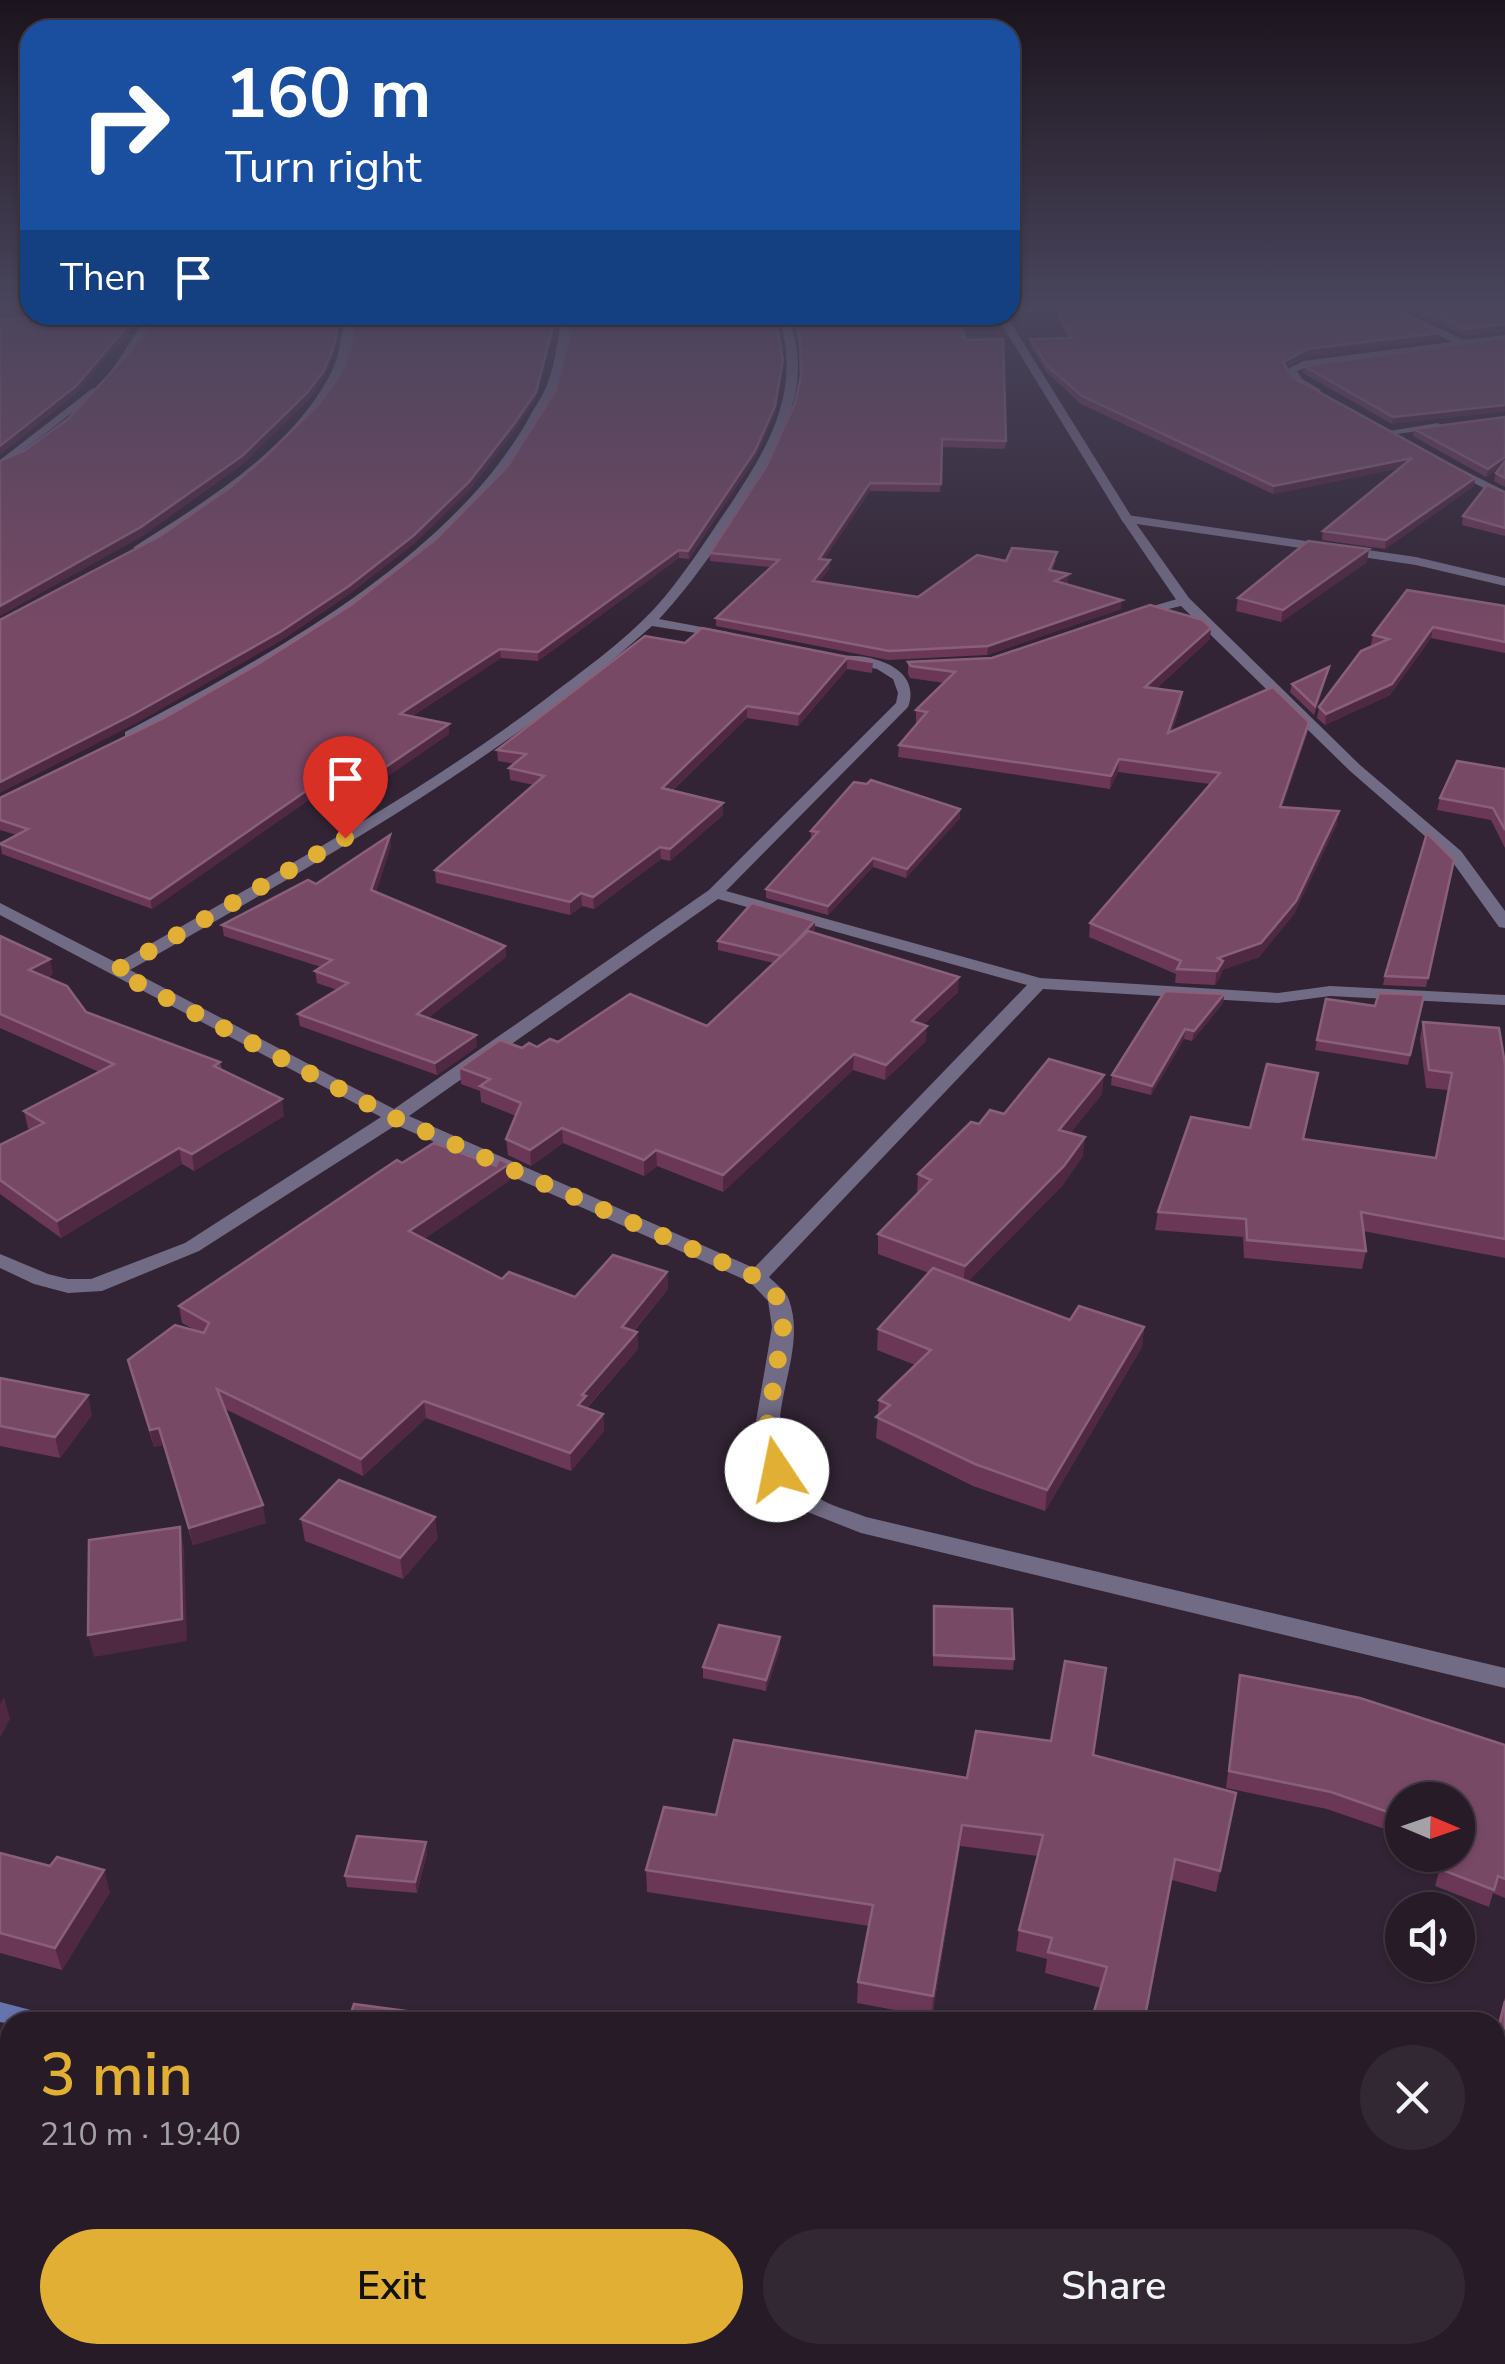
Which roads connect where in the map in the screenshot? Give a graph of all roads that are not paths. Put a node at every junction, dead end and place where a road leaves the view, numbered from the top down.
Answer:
1 (69, 413) edge
2 (307, 413) edge
3 (536, 413) edge
4 (785, 413) edge
5 (1062, 413) edge
6 (1374, 424) edge
7 (1447, 425) edge
8 (1388, 432) junction
9 (1405, 442) edge
10 (1438, 460) edge
11 (0, 465) edge
12 (1505, 496) edge
13 (1127, 519) junction
14 (120, 560) edge
15 (1505, 582) edge
16 (1184, 601) junction
17 (1112, 619) edge
18 (649, 622) junction
19 (747, 640) edge
20 (825, 654) edge
21 (114, 744) edge
22 (715, 893) junction
23 (0, 908) edge
24 (1505, 922) edge
25 (115, 971) junction
26 (1039, 982) junction
27 (1505, 1000) edge
28 (395, 1118) junction
29 (0, 1260) edge
30 (756, 1277) junction
31 (1505, 1678) edge

1 - 11 street
2 - 14 street
3 - 21 street
4 - 18 street
5 - 13 street
6 - 8 street
7 - 8 street
8 - 9 street
10 - 12 street
13 - 15 street
13 - 16 street
16 - 17 street
16 - 24 street
18 - 19 street
18 - 25 street
20 - 22 street
22 - 26 street
22 - 28 street
23 - 25 street
25 - 28 street
26 - 27 street
26 - 30 street
28 - 29 street
28 - 30 street
30 - 31 street

